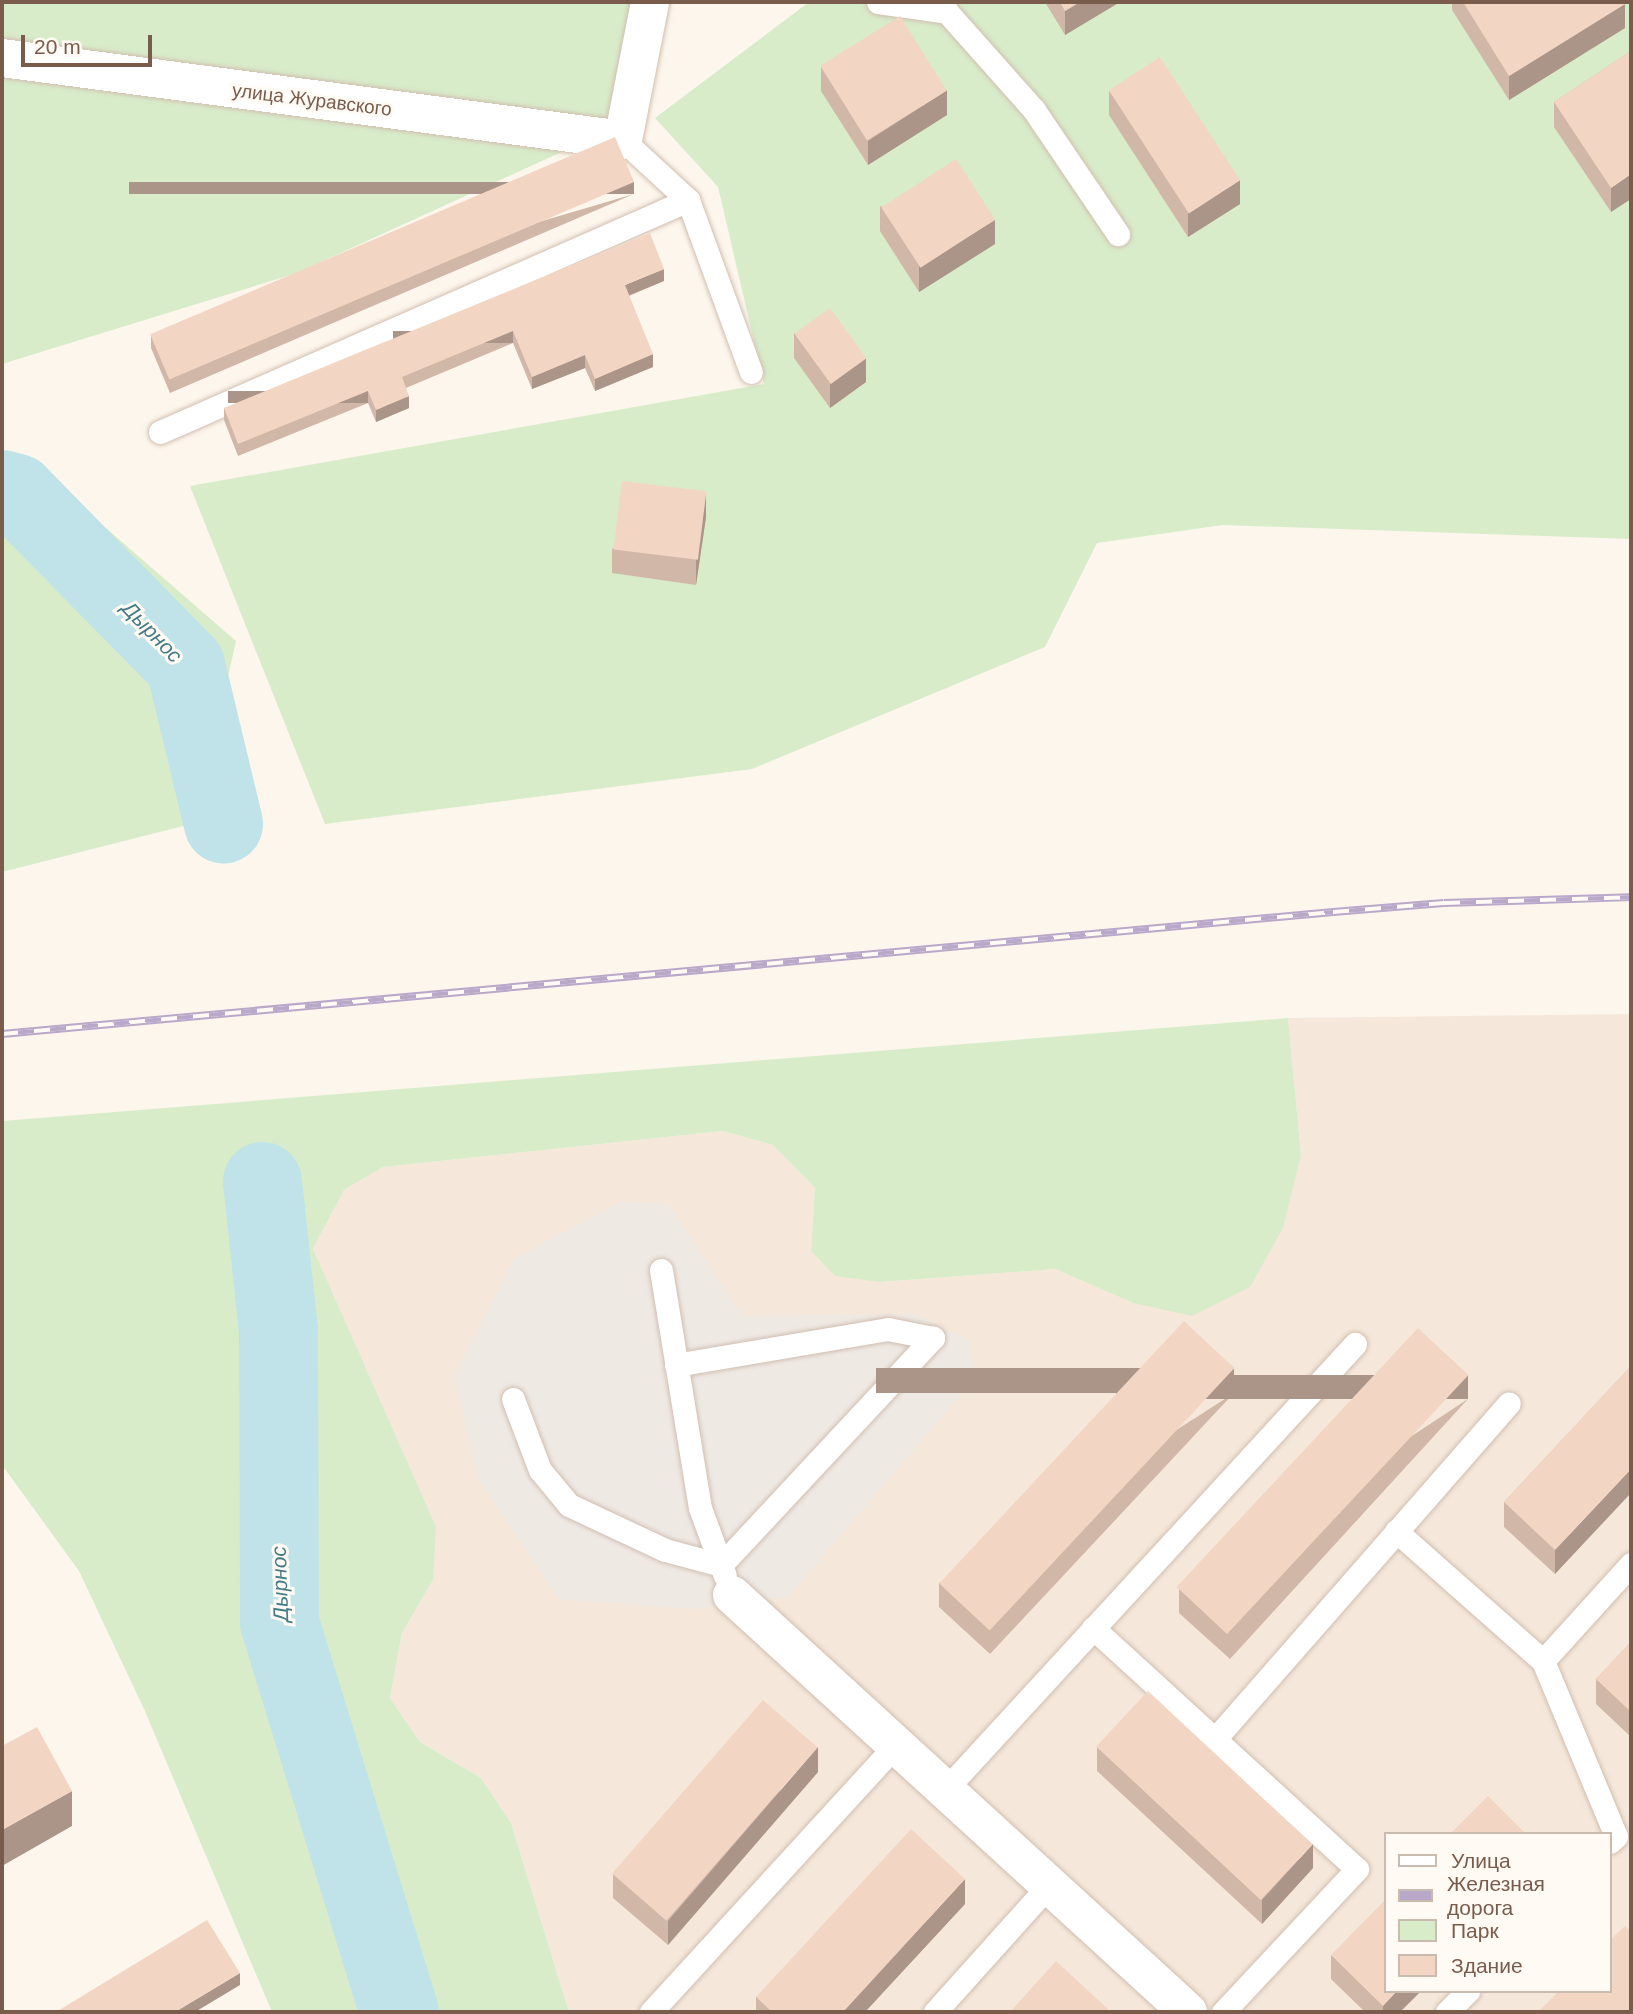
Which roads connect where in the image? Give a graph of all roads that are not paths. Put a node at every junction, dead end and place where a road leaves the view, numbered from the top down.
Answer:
1 (650, 2) edge
2 (878, 2) edge
3 (2, 58) edge
4 (623, 140) junction
5 (688, 200) junction
6 (1118, 234) dead end
7 (751, 372) dead end
8 (160, 432) dead end
9 (661, 1270) dead end
10 (1355, 1343) dead end
11 (676, 1365) junction
12 (513, 1399) dead end
13 (1508, 1403) dead end
14 (1396, 1531) junction
15 (1631, 1564) edge
16 (726, 1580) junction
17 (1093, 1628) junction
18 (1543, 1661) junction
19 (1215, 1739) junction
20 (896, 1745) junction
21 (945, 1790) junction
22 (1619, 1842) edge
23 (1049, 1885) junction
24 (1466, 1993) edge
25 (1184, 2011) edge
26 (650, 2012) edge
27 (935, 2012) edge
28 (1223, 2012) edge
29 (1447, 2012) edge

1 - 4 street
2 - 6 lane
3 - 4 street, улица Журавского
4 - 5 lane
5 - 7 lane
5 - 8 lane
9 - 11 lane
10 - 17 lane
11 - 16 lane
11 - 16 lane
12 - 16 lane
13 - 14 lane
14 - 18 lane
14 - 19 lane
15 - 18 lane
16 - 20 street
17 - 19 lane
17 - 21 lane
18 - 22 lane
19 - 28 lane
20 - 21 street
20 - 26 lane
21 - 23 street
23 - 25 street
23 - 27 lane
24 - 29 lane

